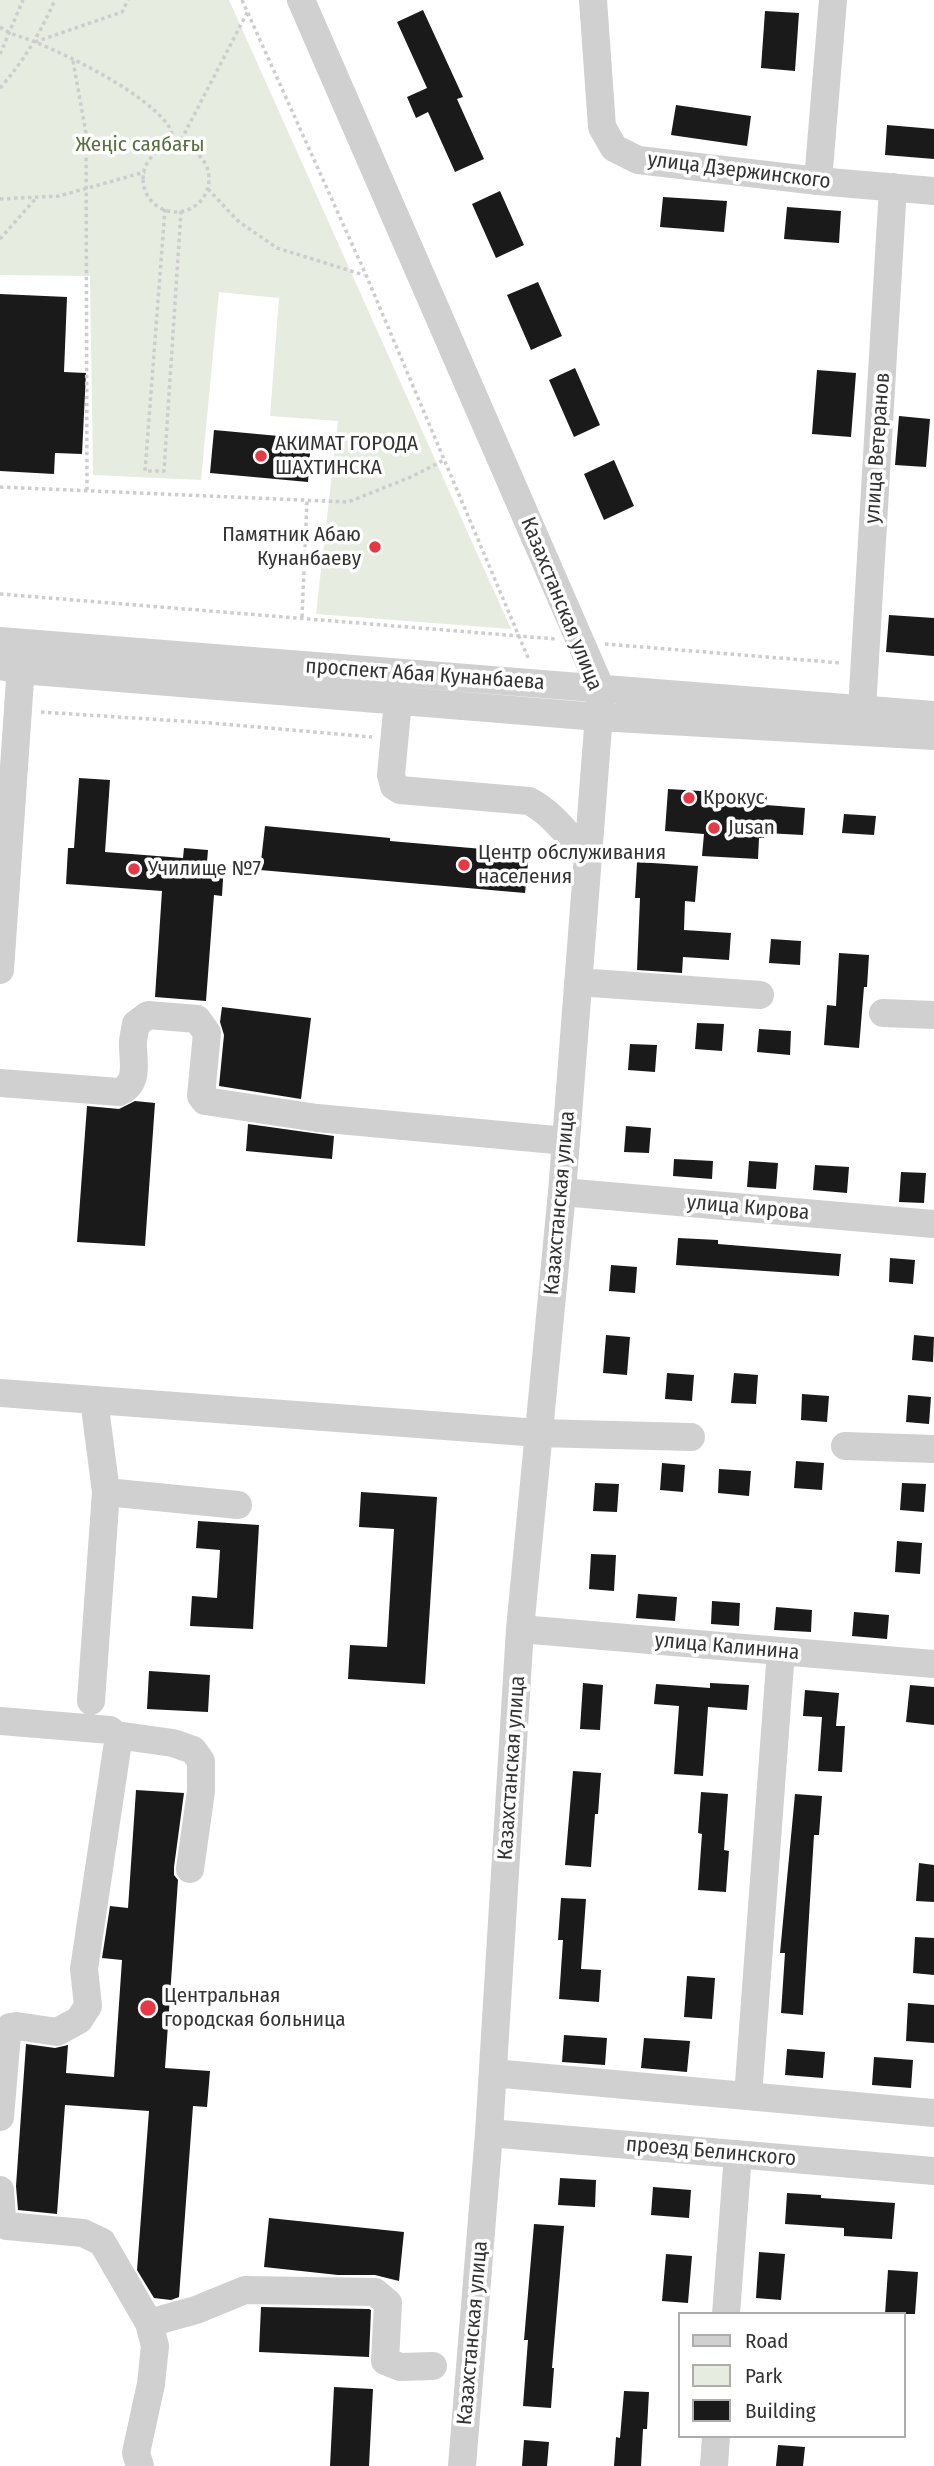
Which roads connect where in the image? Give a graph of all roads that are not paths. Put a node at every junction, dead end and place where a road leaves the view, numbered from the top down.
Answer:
1 (300, 0) edge
2 (593, 0) edge
3 (832, 0) edge
4 (818, 181) junction
5 (893, 187) junction
6 (934, 191) edge
7 (11, 655) edge
8 (601, 689) junction
9 (398, 701) junction
10 (862, 709) junction
11 (934, 715) edge
12 (598, 717) junction
13 (934, 736) edge
14 (6, 807) edge
15 (587, 856) junction
16 (0, 970) edge
17 (578, 982) junction
18 (760, 995) dead end
19 (883, 1013) dead end
20 (934, 1015) edge
21 (0, 1083) edge
22 (566, 1141) junction
23 (562, 1192) junction
24 (934, 1224) edge
25 (0, 1393) edge
26 (94, 1400) junction
27 (539, 1433) junction
28 (691, 1437) dead end
29 (845, 1447) dead end
30 (934, 1449) edge
31 (106, 1492) junction
32 (239, 1505) dead end
33 (520, 1629) junction
34 (781, 1651) junction
35 (934, 1664) edge
36 (91, 1701) dead end
37 (0, 1721) edge
38 (116, 1735) junction
39 (190, 1870) dead end
40 (493, 2073) junction
41 (748, 2096) junction
42 (934, 2113) edge
43 (0, 2117) edge
44 (489, 2133) junction
45 (738, 2154) junction
46 (934, 2171) edge
47 (0, 2190) edge
48 (726, 2312) edge
49 (149, 2323) junction
50 (433, 2366) dead end
51 (716, 2438) edge
52 (140, 2466) edge
53 (462, 2466) edge
54 (714, 2466) edge

1 - 8 street, Казахстанская улица
2 - 4 street, улица Дзержинского
3 - 4 street
4 - 5 street, улица Дзержинского
5 - 6 street, улица Дзержинского
5 - 10 street, улица Ветеранов
7 - 8 street, проспект Абая Кунанбаева
7 - 9 street, проспект Абая Кунанбаева
7 - 14 street
8 - 10 street, проспект Абая Кунанбаева
8 - 12 street, Казахстанская улица
9 - 12 street, проспект Абая Кунанбаева
9 - 15 street
10 - 11 street, проспект Абая Кунанбаева
12 - 13 street, проспект Абая Кунанбаева
12 - 15 street, Казахстанская улица
14 - 16 street
15 - 17 street, Казахстанская улица
17 - 18 street
17 - 22 street, Казахстанская улица
19 - 20 street
21 - 22 street
22 - 23 street, Казахстанская улица
23 - 24 street, улица Кирова
23 - 27 street, Казахстанская улица
25 - 26 street
26 - 27 street
26 - 31 street
27 - 28 street
27 - 33 street, Казахстанская улица
29 - 30 street
31 - 32 street
31 - 36 street
33 - 34 street, улица Калинина
33 - 40 street, Казахстанская улица
34 - 35 street, улица Калинина
34 - 41 street
37 - 38 street
38 - 39 street
38 - 43 street
40 - 41 street
40 - 44 street, Казахстанская улица
41 - 42 street
44 - 45 street, проезд Белинского
44 - 53 street, Казахстанская улица
45 - 46 street, проезд Белинского
45 - 48 street
47 - 49 street
49 - 50 street
49 - 52 street
51 - 54 street

